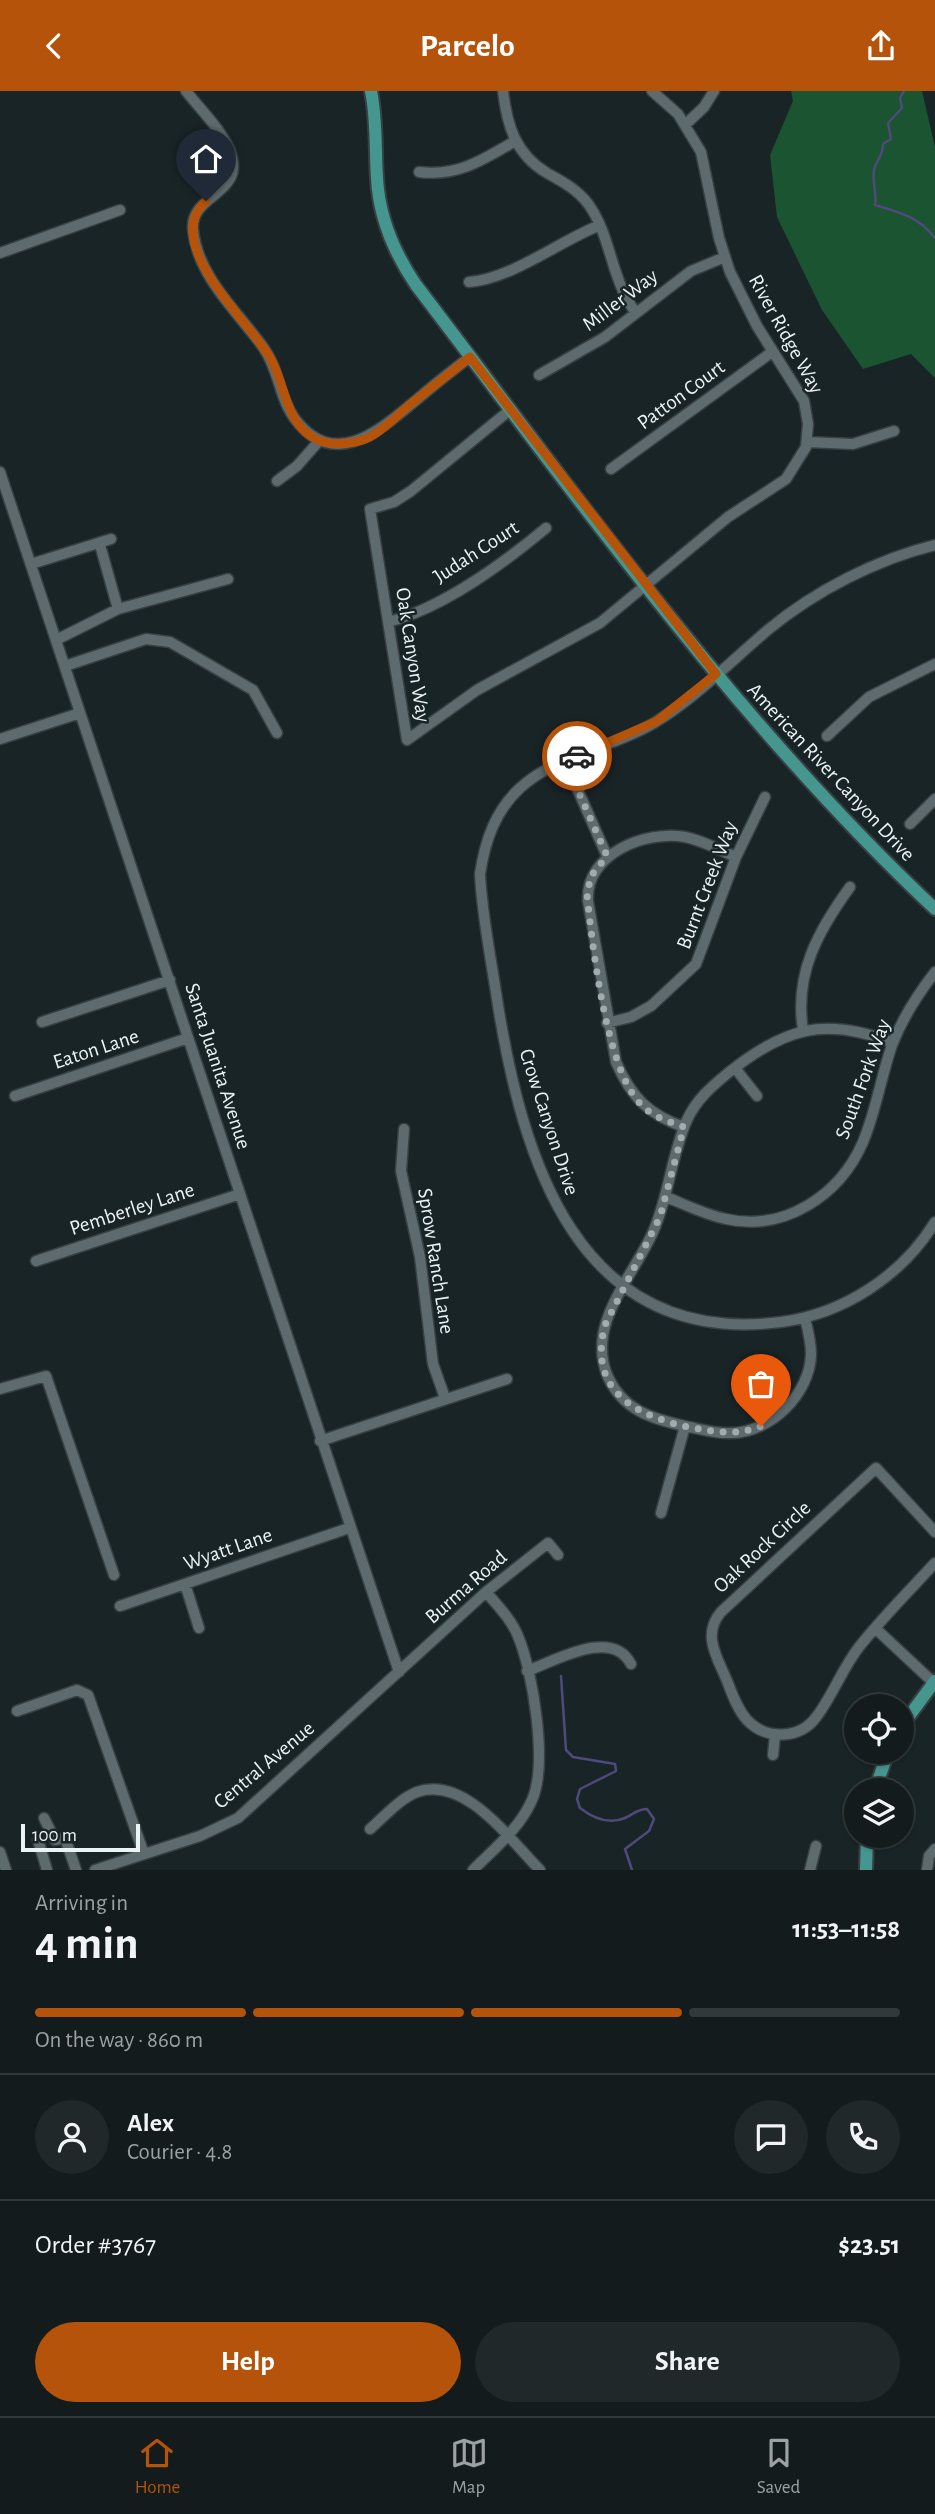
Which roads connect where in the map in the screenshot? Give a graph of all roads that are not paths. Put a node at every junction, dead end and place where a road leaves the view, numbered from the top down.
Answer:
1 (186, 91) edge
2 (371, 91) edge
3 (503, 91) edge
4 (652, 91) edge
5 (713, 91) edge
6 (686, 124) junction
7 (515, 141) junction
8 (419, 172) dead end
9 (120, 210) dead end
10 (600, 225) junction
11 (0, 253) edge
12 (725, 257) junction
13 (468, 282) dead end
14 (636, 313) junction
15 (772, 352) junction
16 (470, 357) junction
17 (539, 375) dead end
18 (511, 409) junction
19 (894, 431) dead end
20 (319, 441) junction
21 (807, 442) junction
22 (611, 468) dead end
23 (0, 472) edge
24 (277, 481) dead end
25 (546, 528) dead end
26 (111, 539) dead end
27 (100, 545) junction
28 (935, 545) edge
29 (31, 564) junction
30 (228, 579) dead end
31 (646, 586) junction
32 (118, 609) junction
33 (388, 622) junction
34 (56, 640) junction
35 (935, 664) edge
36 (65, 666) junction
37 (716, 674) junction
38 (80, 713) junction
39 (277, 733) dead end
40 (827, 736) dead end
41 (0, 739) edge
42 (565, 761) junction
43 (765, 797) dead end
44 (935, 799) edge
45 (910, 824) dead end
46 (607, 856) junction
47 (736, 857) junction
48 (850, 887) dead end
49 (935, 909) edge
50 (935, 972) edge
51 (170, 980) junction
52 (43, 1022) dead end
53 (607, 1023) junction
54 (803, 1030) junction
55 (188, 1038) junction
56 (893, 1043) junction
57 (735, 1068) junction
58 (15, 1096) dead end
59 (758, 1096) dead end
60 (684, 1127) junction
61 (404, 1129) dead end
62 (240, 1194) junction
63 (666, 1197) junction
64 (935, 1222) edge
65 (36, 1261) dead end
66 (624, 1286) junction
67 (805, 1318) junction
68 (507, 1379) dead end
69 (0, 1389) edge
70 (445, 1398) junction
71 (685, 1426) junction
72 (320, 1441) junction
73 (661, 1513) dead end
74 (349, 1528) junction
75 (935, 1532) edge
76 (558, 1555) dead end
77 (935, 1563) edge
78 (114, 1574) dead end
79 (186, 1584) junction
80 (486, 1592) junction
81 (120, 1606) dead end
82 (199, 1628) dead end
83 (875, 1628) junction
84 (631, 1664) dead end
85 (527, 1671) junction
86 (399, 1672) junction
87 (935, 1683) edge
88 (914, 1710) edge
89 (17, 1711) dead end
90 (775, 1735) junction
91 (773, 1755) dead end
92 (44, 1818) dead end
93 (370, 1829) dead end
94 (506, 1836) junction
95 (38, 1840) dead end
96 (816, 1846) dead end
97 (867, 1848) edge
98 (935, 1849) edge
99 (0, 1852) edge
100 (144, 1854) junction
101 (6, 1870) edge
102 (47, 1870) edge
103 (76, 1870) edge
104 (95, 1870) edge
105 (473, 1870) edge
106 (540, 1870) edge
107 (810, 1870) edge
108 (866, 1870) edge
109 (927, 1870) edge

1 - 20 street
2 - 16 main road, American River Canyon Drive
3 - 7 street
4 - 6 street, River Ridge Way
5 - 6 street
6 - 12 street, River Ridge Way
7 - 8 street
7 - 10 street
9 - 11 street
10 - 13 street
10 - 14 street
12 - 14 street, Miller Way
12 - 15 street, River Ridge Way
14 - 17 street, Miller Way
15 - 21 street, River Ridge Way
15 - 22 street, Patton Court
16 - 18 main road, American River Canyon Drive
16 - 20 street
18 - 31 main road, American River Canyon Drive
18 - 33 street, Oak Canyon Way
19 - 21 street
20 - 24 street
21 - 31 street
23 - 29 street, Santa Juanita Avenue
25 - 33 street, Judah Court
26 - 27 street
27 - 29 street
27 - 32 street
28 - 37 street, Crow Canyon Drive
29 - 34 street, Santa Juanita Avenue
30 - 32 street
31 - 33 street, Oak Canyon Way
31 - 37 main road, American River Canyon Drive
32 - 34 street
34 - 36 street, Santa Juanita Avenue
35 - 40 street
36 - 38 street, Santa Juanita Avenue
36 - 39 street
37 - 42 street, Crow Canyon Drive
37 - 49 main road, American River Canyon Drive
38 - 41 street
38 - 51 street, Santa Juanita Avenue
42 - 46 street
42 - 66 street, Crow Canyon Drive
43 - 47 street, Burnt Creek Way
44 - 45 street
46 - 47 street
46 - 53 street
47 - 53 street, Burnt Creek Way
48 - 54 street
50 - 56 street, South Fork Way
51 - 52 street
51 - 55 street, Santa Juanita Avenue
53 - 60 street
54 - 56 street
54 - 57 street
55 - 58 street, Eaton Lane
55 - 62 street, Santa Juanita Avenue
56 - 63 street, South Fork Way
57 - 59 street
57 - 60 street
60 - 63 street
61 - 70 street, Sprow Ranch Lane
62 - 65 street, Pemberley Lane
62 - 72 street, Santa Juanita Avenue
63 - 66 street
64 - 67 street, Crow Canyon Drive
66 - 67 street, Crow Canyon Drive
66 - 71 street
67 - 71 street
68 - 70 street
69 - 78 street
70 - 72 street
71 - 73 street
72 - 74 street, Santa Juanita Avenue
74 - 79 street, Wyatt Lane
74 - 86 street, Santa Juanita Avenue
75 - 90 street, Oak Rock Circle
76 - 80 street, Burma Road
77 - 83 street
79 - 81 street, Wyatt Lane
79 - 82 street
80 - 85 street
80 - 86 street, Burma Road
83 - 87 street
83 - 90 street
84 - 85 street
85 - 94 street
86 - 100 street, Central Avenue
87 - 88 main road
89 - 100 street
90 - 91 street
92 - 103 street
93 - 94 street
94 - 105 street
94 - 106 street
95 - 102 street
96 - 107 street
97 - 108 main road
98 - 109 street
99 - 101 street
100 - 104 street, Central Avenue

